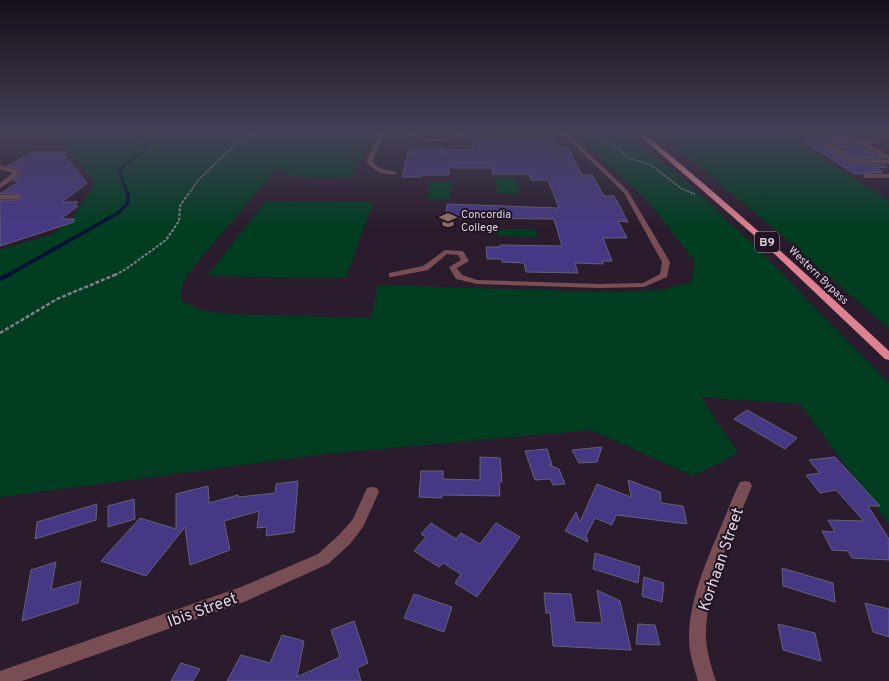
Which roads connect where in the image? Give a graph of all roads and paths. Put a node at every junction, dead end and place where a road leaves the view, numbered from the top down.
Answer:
1 (214, 165) edge
2 (371, 165) edge
3 (598, 165) edge
4 (650, 165) edge
5 (680, 165) edge
6 (0, 168) edge
7 (395, 173) dead end
8 (865, 176) dead end
9 (889, 176) edge
10 (0, 186) edge
11 (699, 195) dead end
12 (0, 197) edge
13 (17, 197) dead end
14 (392, 275) dead end
15 (0, 333) edge
16 (889, 357) edge
17 (745, 486) dead end
18 (372, 492) dead end
19 (0, 680) edge
20 (706, 681) edge

1 - 15 path
2 - 7 lane
3 - 14 lane
4 - 11 path
5 - 16 highway, Western Bypass / B9
6 - 10 street
8 - 9 lane
12 - 13 street
17 - 20 street, Korhaan Street
18 - 19 street, Ibis Street

